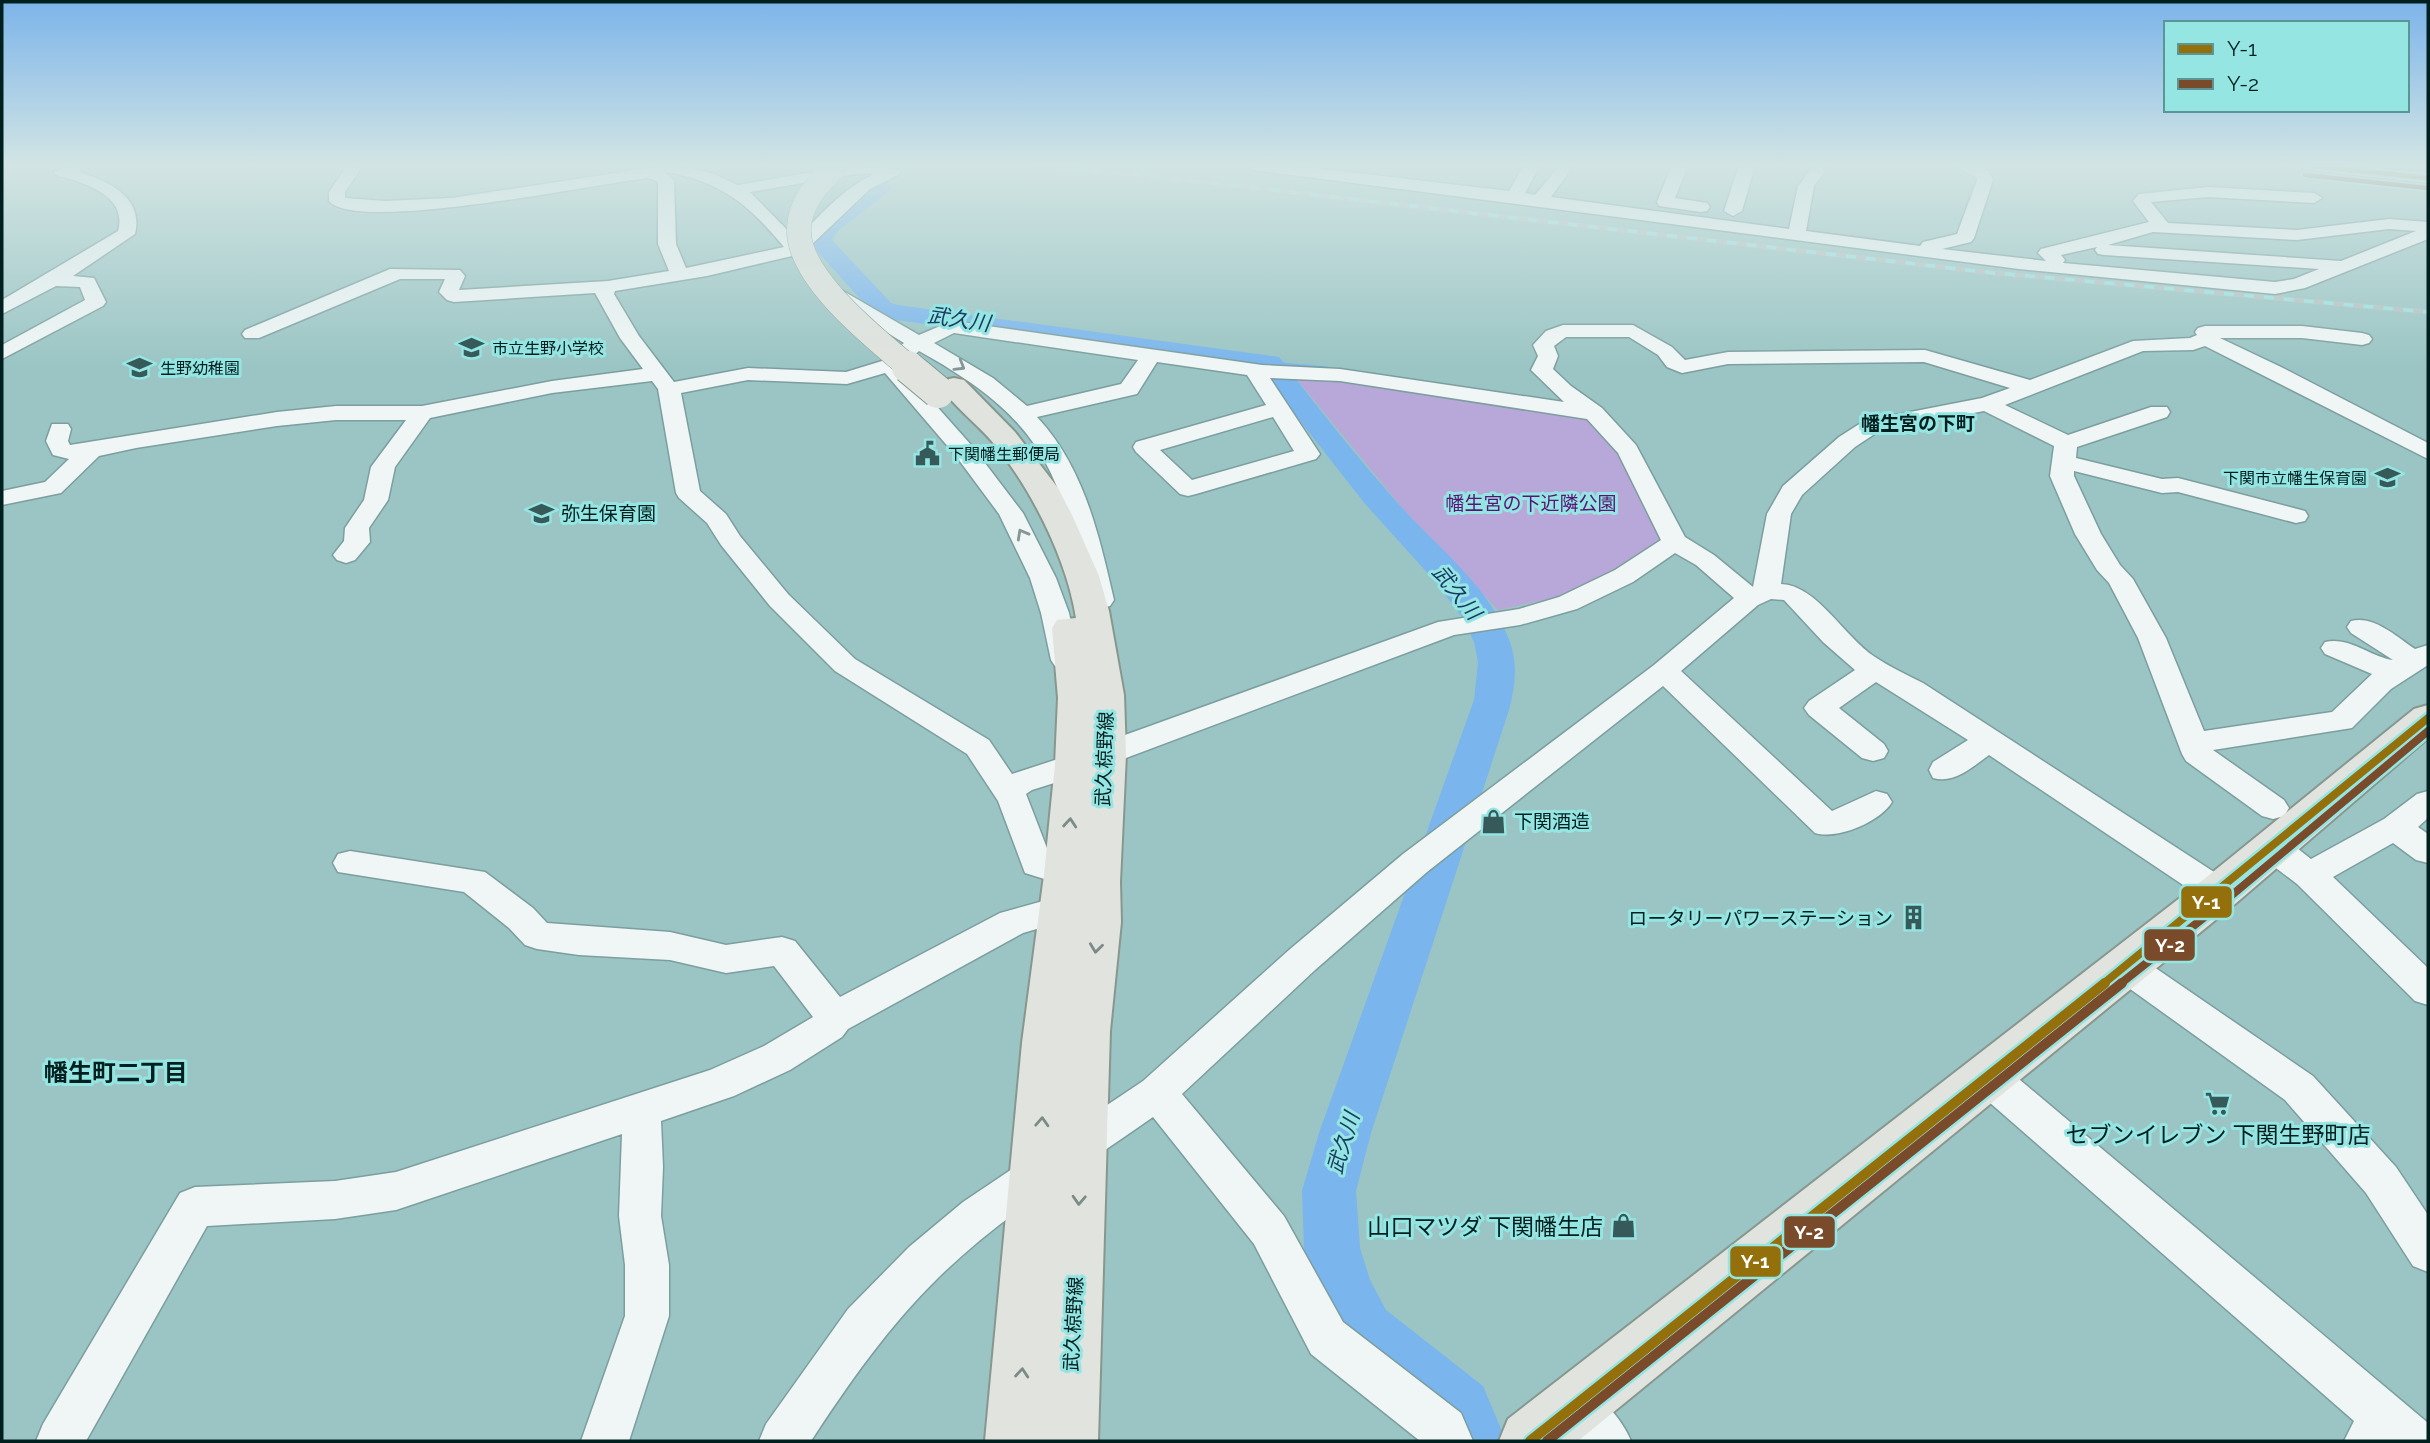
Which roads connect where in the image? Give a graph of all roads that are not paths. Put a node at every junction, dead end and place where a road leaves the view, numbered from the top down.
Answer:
1 (127, 232) edge
2 (667, 232) edge
3 (779, 232) edge
4 (807, 232) edge
5 (808, 232) edge
6 (813, 232) edge
7 (818, 232) edge
8 (1819, 232) edge
9 (1967, 232) edge
10 (2132, 232) edge
11 (2249, 232) edge
12 (2320, 232) edge
13 (2428, 233) edge
14 (2080, 246) junction
15 (795, 250) junction
16 (1916, 251) junction
17 (2376, 252) junction
18 (2424, 255) dead end
19 (2343, 265) junction
20 (2066, 267) junction
21 (680, 275) junction
22 (53, 280) junction
23 (608, 286) junction
24 (838, 294) junction
25 (2, 308) edge
26 (2217, 310) dead end
27 (877, 330) junction
28 (252, 334) dead end
29 (2205, 336) junction
30 (2362, 339) dead end
31 (917, 343) junction
32 (2, 354) edge
33 (1152, 355) junction
34 (889, 365) junction
35 (1258, 371) junction
36 (663, 382) junction
37 (2031, 387) junction
38 (1987, 404) junction
39 (1279, 408) junction
40 (422, 412) junction
41 (2159, 412) dead end
42 (1025, 413) junction
43 (1594, 413) junction
44 (60, 429) dead end
45 (90, 452) junction
46 (2428, 452) edge
47 (2066, 453) junction
48 (2, 498) edge
49 (2296, 516) dead end
50 (1675, 542) junction
51 (346, 555) dead end
52 (1758, 595) junction
53 (2361, 627) dead end
54 (2335, 648) dead end
55 (2412, 662) edge
56 (1874, 670) junction
57 (1664, 671) junction
58 (2428, 718) edge
59 (2192, 738) junction
60 (1989, 741) junction
61 (1873, 751) dead end
62 (1090, 760) junction
63 (1944, 769) dead end
64 (1006, 790) junction
65 (1876, 802) dead end
66 (2428, 802) edge
67 (2272, 827) junction
68 (2395, 827) junction
69 (2428, 851) edge
70 (350, 863) dead end
71 (2309, 875) junction
72 (1081, 891) junction
73 (2219, 892) junction
74 (2125, 966) junction
75 (2428, 990) edge
76 (835, 1018) junction
77 (1987, 1076) junction
78 (1157, 1093) junction
79 (645, 1107) junction
80 (1082, 1144) junction
81 (1039, 1173) junction
82 (2428, 1251) edge
83 (1573, 1405) junction
84 (2390, 1434) edge
85 (60, 1441) edge
86 (605, 1441) edge
87 (783, 1441) edge
88 (1016, 1441) edge
89 (1067, 1441) edge
90 (1449, 1441) edge
91 (1530, 1441) edge
92 (1607, 1441) edge

1 - 22 street
2 - 21 street
3 - 15 street
4 - 27 main road, 武久椋野線
5 - 15 street
6 - 15 street
7 - 27 main road
8 - 16 street
9 - 16 street
10 - 14 street
11 - 12 street
13 - 17 street
14 - 19 street
14 - 20 street
15 - 21 street
15 - 24 street
16 - 20 street
17 - 18 street
17 - 19 street
19 - 20 street
21 - 23 street
22 - 25 street
22 - 32 street
23 - 28 street
23 - 36 street
24 - 31 street
24 - 34 street
26 - 29 street
27 - 62 main road, 武久椋野線, bridge
29 - 30 street
29 - 37 street
29 - 46 street
31 - 33 street
31 - 34 street
31 -> 42 street
33 - 35 street
33 - 42 street
34 - 36 street
62 -> 34 street
35 - 39 street
35 - 43 street
36 - 40 street
36 - 64 street
37 - 38 street
37 - 43 street
38 - 47 street
38 - 52 street
39 - 39 street
40 - 45 street
40 - 51 street
41 - 47 street
42 - 62 street
43 - 50 street
44 - 45 street
45 - 48 street
47 - 49 street
47 - 59 street
50 - 52 street
50 - 62 street
52 - 56 street
52 - 57 street
53 - 55 street
54 - 55 street
55 - 59 street
56 - 60 street
56 - 61 street
57 - 65 street
57 - 78 street
58 - 67 main road
59 - 67 street
60 - 63 street
60 - 73 street
62 - 64 street
62 - 72 main road, 武久椋野線
64 - 72 street
66 - 68 street
67 - 71 street
67 - 73 main road
68 - 69 street
68 - 71 street
70 - 76 street
71 - 75 street
72 - 76 street
72 -> 80 main road, 武久椋野線
81 -> 72 main road, 武久椋野線
73 - 74 main road
74 - 77 main road
74 - 82 street
76 - 79 street
77 - 83 main road
77 - 84 street
78 - 80 street
78 - 90 street
79 - 85 street
79 - 86 street
80 - 81 street
80 -> 89 main road, 武久椋野線
81 - 87 street
88 -> 81 main road, 武久椋野線
83 - 91 main road
83 - 92 street

